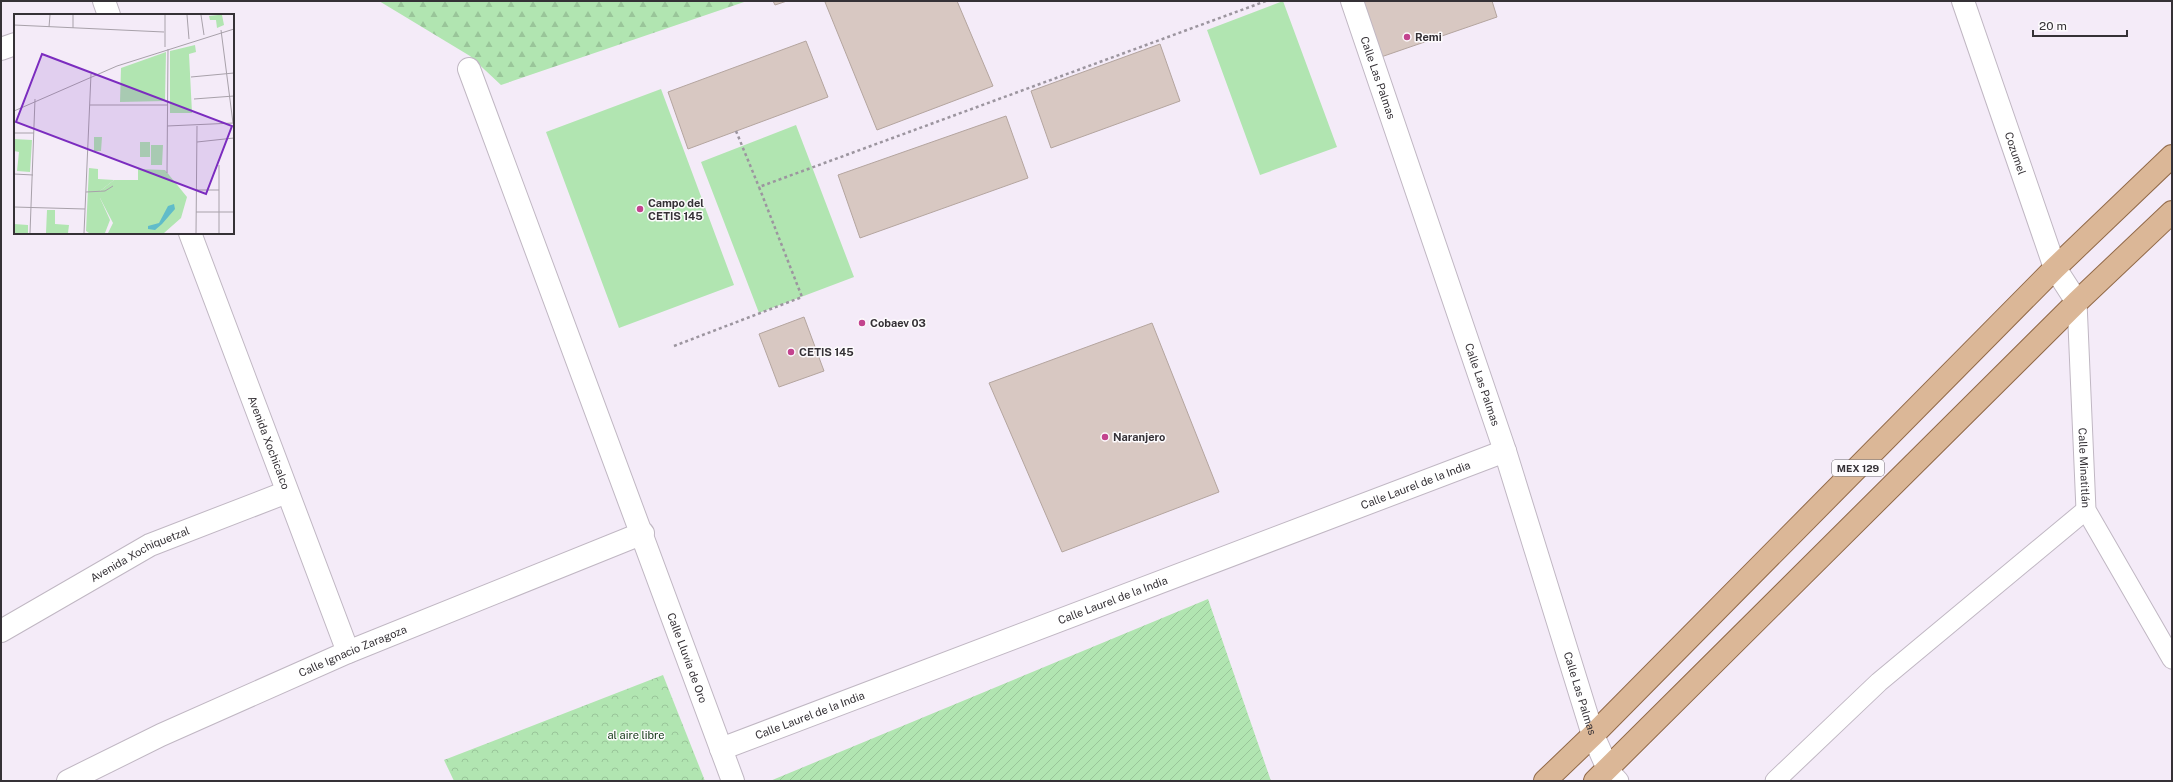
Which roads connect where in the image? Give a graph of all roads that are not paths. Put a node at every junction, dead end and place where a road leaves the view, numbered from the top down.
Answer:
1 (1352, 1) edge
2 (1963, 1) edge
3 (14, 44) edge
4 (1, 49) edge
5 (469, 69) dead end
6 (2172, 156) edge
7 (2172, 212) edge
8 (190, 234) edge
9 (2055, 268) junction
10 (2077, 302) junction
11 (1505, 451) junction
12 (287, 492) junction
13 (2086, 510) junction
14 (643, 533) junction
15 (1, 631) edge
16 (348, 652) junction
17 (2172, 659) edge
18 (1593, 736) junction
19 (721, 749) junction
20 (1607, 777) edge
21 (68, 781) edge
22 (733, 781) edge
23 (1545, 781) edge
24 (1775, 781) edge

1 - 11 street, Calle Las Palmas
2 - 9 street, Cozumel
3 - 4 street
5 - 14 street, Calle Lluvia de Oro
6 - 9 main road, MEX 129
7 - 10 main road, MEX 129
8 - 12 street, Avenida Xochicalco
9 - 10 street, Cozumel
9 - 18 main road, MEX 129
10 - 13 lane, Calle Minatitlán
10 - 20 main road, MEX 129
11 - 18 street, Calle Las Palmas
11 - 19 street, Calle Laurel de la India
12 - 15 street, Avenida Xochiquetzal
12 - 16 street, Avenida Xochicalco
13 - 17 lane, Calle Minatitlán
13 - 24 lane
14 - 16 street, Calle Ignacio Zaragoza
14 - 19 street, Calle Lluvia de Oro
16 - 21 street, Calle Ignacio Zaragoza
18 - 20 street, Calle Las Palmas
18 - 23 main road, MEX 129
19 - 22 street, Calle Lluvia de Oro

